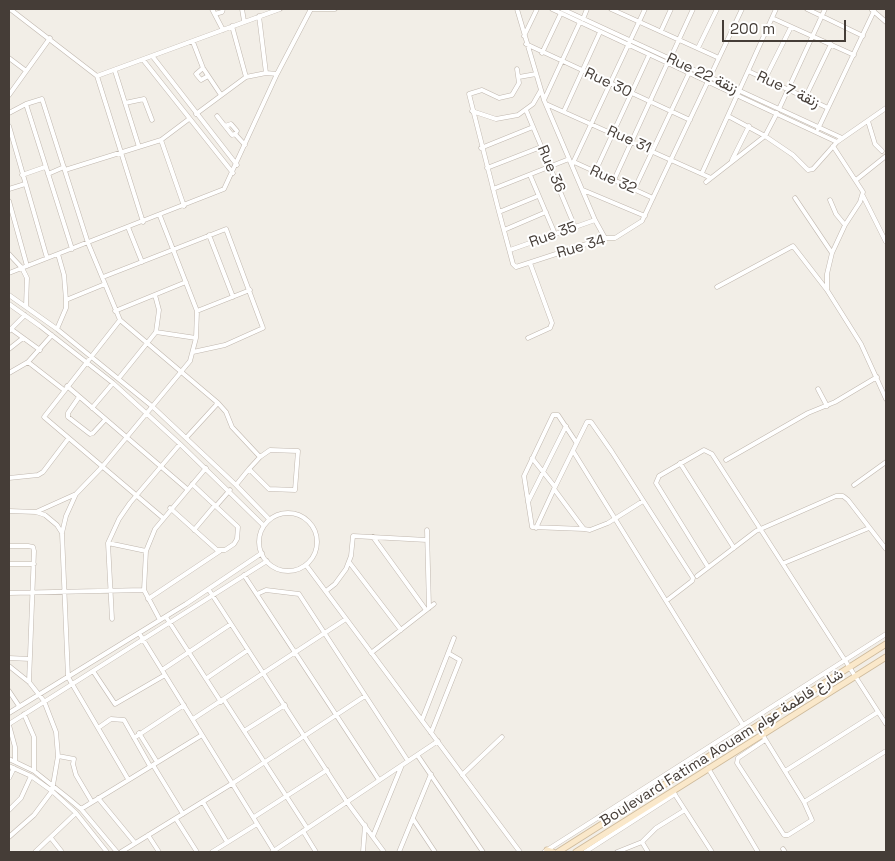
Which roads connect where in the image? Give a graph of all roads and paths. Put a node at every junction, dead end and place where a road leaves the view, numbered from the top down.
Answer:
1 (10, 9) edge
2 (212, 9) edge
3 (223, 9) edge
4 (242, 9) edge
5 (280, 9) edge
6 (312, 9) edge
7 (335, 9) edge
8 (517, 9) edge
9 (537, 9) edge
10 (552, 9) edge
11 (588, 9) edge
12 (611, 9) edge
13 (645, 9) edge
14 (671, 9) edge
15 (693, 9) edge
16 (717, 9) edge
17 (742, 9) edge
18 (776, 9) edge
19 (807, 9) edge
20 (825, 9) edge
21 (872, 10) edge
22 (264, 11) edge
23 (562, 11) edge
24 (215, 14) junction
25 (259, 16) junction
26 (822, 16) junction
27 (772, 18) junction
28 (244, 21) junction
29 (582, 21) junction
30 (640, 21) junction
31 (886, 22) edge
32 (232, 26) junction
33 (791, 27) junction
34 (223, 30) junction
35 (661, 31) junction
36 (600, 32) junction
37 (524, 36) junction
38 (812, 36) junction
39 (863, 36) junction
40 (50, 38) junction
41 (679, 39) junction
42 (193, 42) junction
43 (630, 43) junction
44 (526, 44) junction
45 (830, 44) junction
46 (698, 48) junction
47 (542, 53) junction
48 (649, 55) junction
49 (854, 55) junction
50 (153, 57) junction
51 (9, 58) edge
52 (719, 58) junction
53 (144, 61) junction
54 (669, 61) junction
55 (562, 62) junction
56 (203, 68) junction
57 (517, 69) dead end
58 (25, 70) junction
59 (114, 71) junction
60 (582, 71) junction
61 (748, 72) junction
62 (266, 73) junction
63 (689, 73) junction
64 (277, 74) junction
65 (536, 74) junction
66 (97, 76) junction
67 (208, 76) junction
68 (246, 77) junction
69 (520, 77) junction
70 (709, 79) junction
71 (765, 80) junction
72 (610, 84) junction
73 (541, 90) junction
74 (788, 90) junction
75 (739, 93) junction
76 (631, 94) junction
77 (9, 95) edge
78 (221, 95) junction
79 (806, 98) junction
80 (545, 102) junction
81 (650, 102) junction
82 (125, 103) junction
83 (26, 104) junction
84 (828, 108) junction
85 (886, 108) edge
86 (526, 110) junction
87 (472, 111) junction
88 (564, 111) junction
89 (670, 111) junction
90 (778, 111) junction
91 (9, 113) edge
92 (196, 114) junction
93 (217, 116) dead end
94 (728, 116) junction
95 (189, 119) junction
96 (152, 120) dead end
97 (690, 120) junction
98 (868, 121) junction
99 (592, 123) junction
100 (9, 126) edge
101 (749, 126) junction
102 (533, 127) junction
103 (818, 130) junction
104 (613, 133) junction
105 (765, 136) junction
106 (842, 138) junction
107 (162, 140) junction
108 (632, 141) junction
109 (837, 142) junction
110 (245, 145) junction
111 (833, 146) junction
112 (139, 147) junction
113 (541, 147) junction
114 (481, 148) junction
115 (652, 150) junction
116 (882, 151) dead end
117 (121, 153) junction
118 (886, 156) edge
119 (569, 159) junction
120 (672, 159) junction
121 (732, 161) junction
122 (573, 164) junction
123 (237, 165) junction
124 (46, 167) junction
125 (550, 167) junction
126 (487, 168) junction
127 (65, 169) junction
128 (595, 172) junction
129 (233, 173) junction
130 (702, 173) junction
131 (48, 174) junction
132 (22, 175) junction
133 (530, 175) junction
134 (711, 178) junction
135 (614, 180) junction
136 (856, 180) junction
137 (706, 182) dead end
138 (24, 184) junction
139 (9, 189) edge
140 (493, 189) junction
141 (583, 190) junction
142 (634, 190) junction
143 (538, 196) junction
144 (863, 196) junction
145 (653, 198) junction
146 (796, 198) dead end
147 (830, 200) dead end
148 (9, 201) edge
149 (184, 206) junction
150 (499, 212) junction
151 (546, 212) junction
152 (160, 216) junction
153 (645, 216) junction
154 (595, 220) junction
155 (143, 222) junction
156 (845, 225) junction
157 (128, 227) junction
158 (575, 227) junction
159 (504, 230) junction
160 (555, 234) junction
161 (209, 235) junction
162 (605, 238) junction
163 (886, 242) edge
164 (88, 243) junction
165 (72, 248) junction
166 (173, 249) junction
167 (510, 250) junction
168 (832, 253) junction
169 (9, 254) edge
170 (58, 254) junction
171 (47, 258) junction
172 (142, 262) junction
173 (530, 263) junction
174 (27, 266) junction
175 (22, 268) junction
176 (9, 273) edge
177 (103, 278) junction
178 (186, 282) junction
179 (106, 284) junction
180 (717, 287) dead end
181 (250, 290) junction
182 (828, 290) junction
183 (9, 295) edge
184 (155, 295) junction
185 (233, 296) junction
186 (66, 300) junction
187 (9, 304) edge
188 (26, 306) junction
189 (116, 311) junction
190 (197, 311) junction
191 (25, 316) junction
192 (120, 320) junction
193 (10, 330) edge
194 (57, 330) junction
195 (156, 332) junction
196 (52, 335) junction
197 (23, 338) junction
198 (196, 338) junction
199 (528, 338) dead end
200 (147, 344) junction
201 (9, 349) edge
202 (40, 350) junction
203 (193, 352) junction
204 (91, 356) junction
205 (28, 362) junction
206 (86, 362) junction
207 (9, 373) edge
208 (182, 373) junction
209 (877, 377) junction
210 (119, 378) junction
211 (112, 384) junction
212 (67, 386) junction
213 (818, 388) dead end
214 (64, 390) junction
215 (79, 397) junction
216 (886, 399) edge
217 (218, 403) junction
218 (827, 406) junction
219 (153, 407) junction
220 (92, 408) junction
221 (147, 414) junction
222 (104, 421) junction
223 (566, 426) junction
224 (126, 438) junction
225 (186, 438) junction
226 (68, 439) junction
227 (576, 442) junction
228 (180, 444) junction
229 (573, 451) junction
230 (260, 456) junction
231 (532, 458) junction
232 (726, 460) dead end
233 (886, 462) edge
234 (680, 464) junction
235 (102, 467) junction
236 (161, 467) junction
237 (206, 468) junction
238 (249, 469) junction
239 (544, 472) junction
240 (9, 478) edge
241 (192, 484) junction
242 (236, 485) junction
243 (854, 485) dead end
244 (554, 488) junction
245 (187, 490) junction
246 (230, 490) junction
247 (76, 494) junction
248 (135, 496) junction
249 (643, 501) junction
250 (528, 502) junction
251 (216, 506) junction
252 (170, 508) junction
253 (9, 512) edge
254 (36, 512) junction
255 (163, 518) junction
256 (615, 518) junction
257 (269, 520) junction
258 (263, 525) junction
259 (536, 528) junction
260 (761, 528) junction
261 (869, 528) junction
262 (584, 529) junction
263 (194, 530) junction
264 (427, 530) dead end
265 (62, 534) junction
266 (373, 537) junction
267 (427, 540) junction
268 (108, 543) junction
269 (9, 546) edge
270 (734, 548) junction
271 (886, 549) edge
272 (146, 551) junction
273 (220, 551) junction
274 (262, 553) junction
275 (267, 561) junction
276 (350, 562) junction
277 (784, 563) junction
278 (9, 564) edge
279 (34, 564) junction
280 (306, 565) junction
281 (708, 568) junction
282 (244, 575) junction
283 (698, 576) dead end
284 (110, 590) junction
285 (144, 590) junction
286 (209, 590) junction
287 (326, 591) junction
288 (65, 592) junction
289 (9, 593) edge
290 (33, 593) junction
291 (257, 594) junction
292 (212, 596) junction
293 (148, 599) junction
294 (666, 601) junction
295 (434, 604) dead end
296 (428, 609) junction
297 (166, 617) junction
298 (112, 619) dead end
299 (346, 619) junction
300 (160, 620) junction
301 (170, 622) junction
302 (231, 624) junction
303 (400, 630) junction
304 (140, 633) junction
305 (324, 633) junction
306 (886, 634) edge
307 (454, 638) dead end
308 (144, 640) junction
309 (886, 644) edge
310 (248, 650) junction
311 (189, 652) junction
312 (296, 653) junction
313 (372, 653) junction
314 (448, 653) junction
315 (886, 657) edge
316 (9, 658) edge
317 (30, 659) junction
318 (846, 660) junction
319 (9, 666) edge
320 (850, 668) junction
321 (162, 670) junction
322 (93, 671) junction
323 (263, 673) junction
324 (165, 675) junction
325 (855, 676) junction
326 (68, 677) junction
327 (206, 678) junction
328 (29, 682) junction
329 (71, 684) junction
330 (9, 691) edge
331 (39, 693) junction
332 (365, 696) junction
333 (44, 701) junction
334 (222, 701) junction
335 (184, 705) junction
336 (284, 705) junction
337 (19, 706) junction
338 (878, 712) junction
339 (9, 713) edge
340 (24, 714) junction
341 (336, 715) junction
342 (193, 719) junction
343 (422, 720) junction
344 (9, 724) edge
345 (886, 724) edge
346 (743, 725) junction
347 (98, 728) junction
348 (244, 731) junction
349 (747, 732) junction
350 (139, 733) junction
351 (431, 733) junction
352 (202, 735) junction
353 (305, 736) junction
354 (502, 737) dead end
355 (763, 737) junction
356 (134, 738) junction
357 (438, 741) junction
358 (886, 751) edge
359 (58, 756) junction
360 (418, 756) junction
361 (9, 759) edge
362 (15, 761) junction
363 (408, 761) junction
364 (157, 762) junction
365 (264, 762) junction
366 (151, 765) junction
367 (402, 765) junction
368 (9, 766) edge
369 (14, 768) junction
370 (708, 768) junction
371 (327, 770) junction
372 (785, 771) junction
373 (34, 772) junction
374 (431, 774) junction
375 (462, 775) junction
376 (31, 776) junction
377 (9, 778) edge
378 (128, 780) junction
379 (379, 780) junction
380 (233, 783) junction
381 (54, 786) junction
382 (52, 791) junction
383 (674, 793) junction
384 (286, 797) junction
385 (98, 798) junction
386 (92, 802) junction
387 (203, 802) junction
388 (348, 802) junction
389 (804, 802) junction
390 (81, 809) junction
391 (9, 810) edge
392 (685, 810) junction
393 (76, 813) junction
394 (183, 814) junction
395 (254, 818) junction
396 (413, 818) junction
397 (176, 819) junction
398 (257, 824) junction
399 (365, 825) junction
400 (305, 830) junction
401 (148, 836) junction
402 (373, 836) junction
403 (9, 837) edge
404 (51, 838) junction
405 (227, 842) junction
406 (642, 842) junction
407 (136, 843) junction
408 (35, 852) edge
409 (62, 852) edge
410 (107, 852) edge
411 (117, 852) edge
412 (121, 852) edge
413 (159, 852) edge
414 (197, 852) edge
415 (212, 852) edge
416 (273, 852) edge
417 (316, 852) edge
418 (363, 852) edge
419 (384, 852) edge
420 (400, 852) edge
421 (435, 852) edge
422 (483, 852) edge
423 (520, 852) edge
424 (548, 852) edge
425 (558, 852) edge
426 (576, 852) edge
427 (585, 852) edge
428 (617, 852) edge
429 (648, 852) edge
430 (712, 852) edge
431 (758, 852) edge

1 - 40 street
2 - 24 street
3 - 24 street
4 - 28 street
5 - 22 street
6 - 7 street
6 - 64 street
8 - 37 street
9 - 37 street
10 - 23 street, Rue 22 زنقة
11 - 29 street
12 - 30 street
13 - 30 street
14 - 35 street
15 - 41 street
16 - 46 street
17 - 52 street
18 - 27 street
19 - 26 street
20 - 26 street
21 - 31 street
21 - 39 street
22 - 25 street
23 - 29 street, Rue 22 زنقة
23 - 47 street
24 - 34 street
25 - 28 street
25 - 62 street
26 - 38 street
26 - 39 street
27 - 33 street
27 - 61 street
28 - 32 street
29 - 36 street, Rue 22 زنقة
29 - 43 street, Rue 22 زنقة
29 - 55 street
30 - 35 street
30 - 43 street
32 - 34 street
32 - 68 street
33 - 38 street
33 - 71 street
34 - 42 street
35 - 41 street
36 - 43 street, Rue 22 زنقة
36 - 60 street
37 - 44 street
38 - 45 street
38 - 74 street
39 - 49 street
40 - 58 street
40 - 66 street
41 - 46 street
41 - 54 street
42 - 50 street
42 - 56 street
43 - 48 street, Rue 22 زنقة
43 - 54 street, Rue 22 زنقة
43 - 72 street
44 - 47 street, Rue 30
44 - 65 street
45 - 49 street
45 - 79 street
46 - 52 street
47 - 55 street, Rue 30
48 - 54 street, Rue 22 زنقة
48 - 76 street
49 - 84 street
50 - 53 street
50 - 92 street
51 - 58 street
52 - 70 street
53 - 59 street
53 - 95 street
54 - 63 street, Rue 22 زنقة
54 - 70 street, Rue 22 زنقة
54 - 81 street
55 - 60 street, Rue 30
55 - 80 street
56 - 67 street
56 - 67 street
57 - 69 street
58 - 77 street
59 - 66 street
59 - 82 street
60 - 72 street, Rue 30
60 - 88 street
61 - 71 street, Rue 7 زنقة
61 - 75 street
62 - 64 street
62 - 68 street
63 - 70 street, Rue 22 زنقة
63 - 89 street, Rue 22 زنقة
64 - 110 street
65 - 69 street
65 - 73 street
66 - 117 street
67 - 78 street
68 - 78 street
69 - 87 street
70 - 75 street, Rue 22 زنقة
70 - 97 street
71 - 74 street, Rue 7 زنقة
72 - 76 street, Rue 30
72 - 99 street
73 - 80 street
73 - 86 street
74 - 79 street, Rue 7 زنقة
74 - 90 street
75 - 90 street, Rue 22 زنقة
75 - 94 street
76 - 81 street, Rue 30
76 - 104 street
78 - 92 street
79 - 84 street, Rue 7 زنقة
80 - 88 street, Rue 31
80 - 119 street
81 - 89 street, Rue 30
81 - 108 street
82 - 96 street
82 - 112 street
83 - 91 street
83 - 124 street
83 - 127 street
84 - 103 street
85 - 98 street
86 - 87 street
86 - 102 street, Rue 36
87 - 114 street
88 - 99 street, Rue 31
89 - 97 street, Rue 30
89 - 115 street, Rue 22 زنقة
90 - 103 street, Rue 22 زنقة
90 - 105 street
92 - 123 street
93 - 110 street
94 - 101 street
94 - 130 street
95 - 107 street
95 - 129 street
97 - 120 street
98 - 106 street
98 - 116 street
99 - 104 street, Rue 31
99 - 122 street
100 - 132 street
101 - 105 street
101 - 121 street
102 - 113 street, Rue 36
102 - 114 street
103 - 106 street, Rue 22 زنقة
103 - 109 street, Rue 22 زنقة
104 - 108 street, Rue 31
104 - 128 street
105 - 111 street
105 - 121 street
106 - 109 street
107 - 112 street
107 - 149 street
108 - 115 street, Rue 31
108 - 135 street
109 - 111 street
110 - 123 street
111 - 136 street
112 - 117 street
113 - 125 street, Rue 36
113 - 126 street
114 - 126 street
115 - 120 street, Rue 31
115 - 142 street, Rue 22 زنقة
117 - 127 street
117 - 155 street
118 - 136 street
119 - 122 street
119 - 125 street
120 - 130 street, Rue 31
120 - 145 street
121 - 134 street
122 - 128 street, Rue 32
122 - 141 street
123 - 129 street
124 - 131 street
124 - 132 street
125 - 133 street
125 - 158 street, Rue 36
126 - 140 street
127 - 131 street
127 - 164 street
128 - 135 street, Rue 32
129 - 149 street
130 - 134 street, Rue 31
131 - 165 street
132 - 138 street
133 - 140 street
133 - 143 street
134 - 137 street
135 - 142 street, Rue 32
136 - 144 street
138 - 139 street
138 - 171 street
140 - 150 street
141 - 153 street
141 - 154 street
142 - 145 street, Rue 32
143 - 150 street
143 - 151 street
144 - 156 street
144 - 163 street
145 - 153 street
146 - 168 street
147 - 156 street
148 - 174 street
149 - 152 street
150 - 159 street
151 - 159 street
151 - 160 street
152 - 155 street
152 - 166 street
153 - 162 street, Rue 34
154 - 158 street, Rue 35
154 - 162 street
155 - 157 street
156 - 168 street
157 - 164 street
157 - 172 street
158 - 160 street, Rue 35
159 - 167 street
160 - 167 street, Rue 35
161 - 166 street
161 - 181 street
161 - 185 street
162 - 173 street, Rue 34
164 - 165 street
164 - 177 street
165 - 170 street
166 - 172 street
166 - 178 street
167 - 173 street, Rue 34
168 - 182 street
169 - 175 street
170 - 171 street
170 - 186 street
171 - 174 street
172 - 177 street
173 - 199 street
174 - 175 street
175 - 176 street
175 - 188 street
177 - 179 street
178 - 184 street
178 - 190 street
179 - 186 street
179 - 189 street
180 - 182 street
181 - 185 street
181 - 203 street
182 - 209 street
183 - 188 street
184 - 189 street
184 - 195 street
185 - 190 street
186 - 194 street
187 - 191 street
188 - 194 street
189 - 192 street
190 - 198 street
191 - 193 street
191 - 196 street
192 - 200 street
192 - 204 street
193 - 197 street
194 - 204 street
195 - 198 street
195 - 200 street
196 - 202 street
196 - 206 street
197 - 201 street
197 - 202 street
198 - 203 street
200 - 208 street
200 - 210 street
202 - 205 street
203 - 208 street
204 - 206 street
204 - 210 street
205 - 207 street
205 - 214 street
206 - 211 street
206 - 212 street
208 - 217 street
208 - 219 street
209 - 216 street
209 - 218 street
210 - 219 street
211 - 220 street
211 - 221 street
212 - 214 street
212 - 215 street
213 - 218 street
214 - 226 street
215 - 220 street
215 - 222 street
217 - 225 street
217 - 230 street
218 - 232 street
219 - 221 street
219 - 225 street
220 - 222 street
221 - 224 street
221 - 228 street
222 - 224 street
223 - 227 street
223 - 231 street
223 - 239 street
224 - 235 street
224 - 236 street
225 - 242 street
226 - 235 street
226 - 240 street
227 - 229 street
227 - 249 street
228 - 236 street
228 - 237 street
229 - 244 street
229 - 256 street
230 - 238 street
230 - 238 street
231 - 239 street
231 - 250 street
233 - 243 street
234 - 260 street
234 - 270 street
234 - 281 street
235 - 247 street
235 - 248 street
236 - 245 street
236 - 248 street
237 - 241 street
237 - 246 street
238 - 242 street
239 - 244 street
239 - 250 street
241 - 245 street
241 - 251 street
242 - 257 street
244 - 259 street
244 - 262 street
245 - 252 street
246 - 251 street
246 - 258 street
247 - 254 street
247 - 265 street
248 - 255 street
248 - 268 street
249 - 256 street
249 - 294 street
250 - 259 street
251 - 263 street
251 - 273 street
252 - 255 street
252 - 263 street
253 - 254 street
254 - 265 street
255 - 272 street
256 - 262 street
256 - 294 street
257 - 258 street
257 - 280 street
258 - 274 street
259 - 262 street
260 - 261 street
260 - 270 street
260 - 277 street
261 - 271 street
261 - 277 street
263 - 273 street
264 - 267 street
265 - 288 street
266 - 267 street
266 - 276 street
266 - 296 street
267 - 296 street
268 - 272 street
268 - 284 street
269 - 279 street
270 - 281 street
272 - 285 street
273 - 293 street
274 - 275 street
274 - 286 street
275 - 280 street
275 - 282 street
276 - 287 street
276 - 303 street
277 - 318 street
278 - 279 street
279 - 290 street
280 - 287 street
281 - 283 street
282 - 291 street
282 - 292 street
284 - 285 street
284 - 288 street
284 - 298 street
285 - 293 street
286 - 292 street
286 - 297 street
287 - 299 street
288 - 290 street
288 - 326 street
289 - 290 street
290 - 317 street
291 - 305 street
291 - 312 street
292 - 301 street
292 - 302 street
293 - 300 street
294 - 346 street
295 - 296 street
296 - 303 street
297 - 300 street
297 - 301 street
299 - 305 street
299 - 313 street
300 - 304 street
301 - 308 street
301 - 311 street
302 - 310 street
302 - 311 street
303 - 313 street
304 - 308 street
304 - 326 street
305 - 312 street
305 - 332 street
306 - 318 street
307 - 314 street
308 - 321 street
308 - 322 street
309 - 320 main road, Boulevard Fatima Aouam شارع فاطمة عوام
310 - 323 street
310 - 327 street
311 - 321 street
311 - 327 street
312 - 323 street
312 - 341 street
313 - 343 street
314 - 343 street
314 - 351 street
315 - 325 main road, Boulevard Fatima Aouam شارع فاطمة عوام
316 - 317 street
317 - 328 street
318 - 320 street
318 - 346 street
319 - 328 street
320 - 325 street
320 - 349 main road, Boulevard Fatima Aouam شارع فاطمة عوام
321 - 324 street
322 - 324 street
322 - 329 street
323 - 334 street
323 - 336 street
324 - 335 street
325 - 338 street
325 - 355 main road, Boulevard Fatima Aouam شارع فاطمة عوام
326 - 329 street
326 - 331 street
327 - 334 street
328 - 331 street
329 - 333 street
329 - 347 street
330 - 337 street
331 - 333 street
331 - 337 street
332 - 341 street
332 - 363 street
333 - 340 street
333 - 359 street
334 - 342 street
334 - 348 street
335 - 342 street
335 - 350 street
336 - 348 street
336 - 353 street
337 - 339 street
338 - 345 street
338 - 372 street
340 - 344 street
340 - 373 street
341 - 353 street
341 - 379 street
342 - 352 street
343 - 351 street
344 - 362 street
346 - 349 main road
346 - 424 street
347 - 356 street
347 - 378 street
348 - 365 street
349 - 425 main road, Boulevard Fatima Aouam شارع فاطمة عوام
350 - 356 street
350 - 364 street
351 - 357 street
352 - 364 street
352 - 380 street
353 - 365 street
353 - 371 street
354 - 375 street
355 - 370 main road, Boulevard Fatima Aouam شارع فاطمة عوام
355 - 372 street
355 - 389 street
356 - 366 street
357 - 360 street
357 - 375 street
358 - 389 street
359 - 381 street
359 - 386 street
360 - 363 street
360 - 374 street
361 - 362 street
362 - 373 street
363 - 367 street
364 - 366 street
365 - 380 street
365 - 384 street
366 - 378 street
366 - 394 street
367 - 379 street
367 - 402 street
368 - 369 street
369 - 376 street
369 - 377 street
370 - 383 main road, Boulevard Fatima Aouam شارع فاطمة عوام
370 - 431 street
371 - 384 street
371 - 388 street
372 - 389 street
373 - 381 street
374 - 396 street
374 - 422 street
375 - 423 street
376 - 382 street
376 - 391 street
378 - 385 street
379 - 388 street
380 - 387 street
380 - 395 street
381 - 382 street
381 - 390 street
382 - 393 street
382 - 403 street
383 - 392 street
383 - 426 main road, Boulevard Fatima Aouam شارع فاطمة عوام
383 - 427 street
384 - 395 street
384 - 400 street
385 - 386 street
385 - 407 street
386 - 390 street
387 - 394 street
387 - 405 street
388 - 399 street
388 - 400 street
390 - 411 street
392 - 406 street
392 - 430 street
393 - 404 street
393 - 410 street
394 - 397 street
395 - 398 street
396 - 420 street
396 - 421 street
397 - 401 street
397 - 414 street
398 - 405 street
398 - 416 street
399 - 402 street
399 - 418 street
400 - 416 street
400 - 417 street
401 - 407 street
401 - 413 street
402 - 419 street
404 - 408 street
404 - 409 street
405 - 415 street
406 - 428 street
406 - 429 street
407 - 412 street

